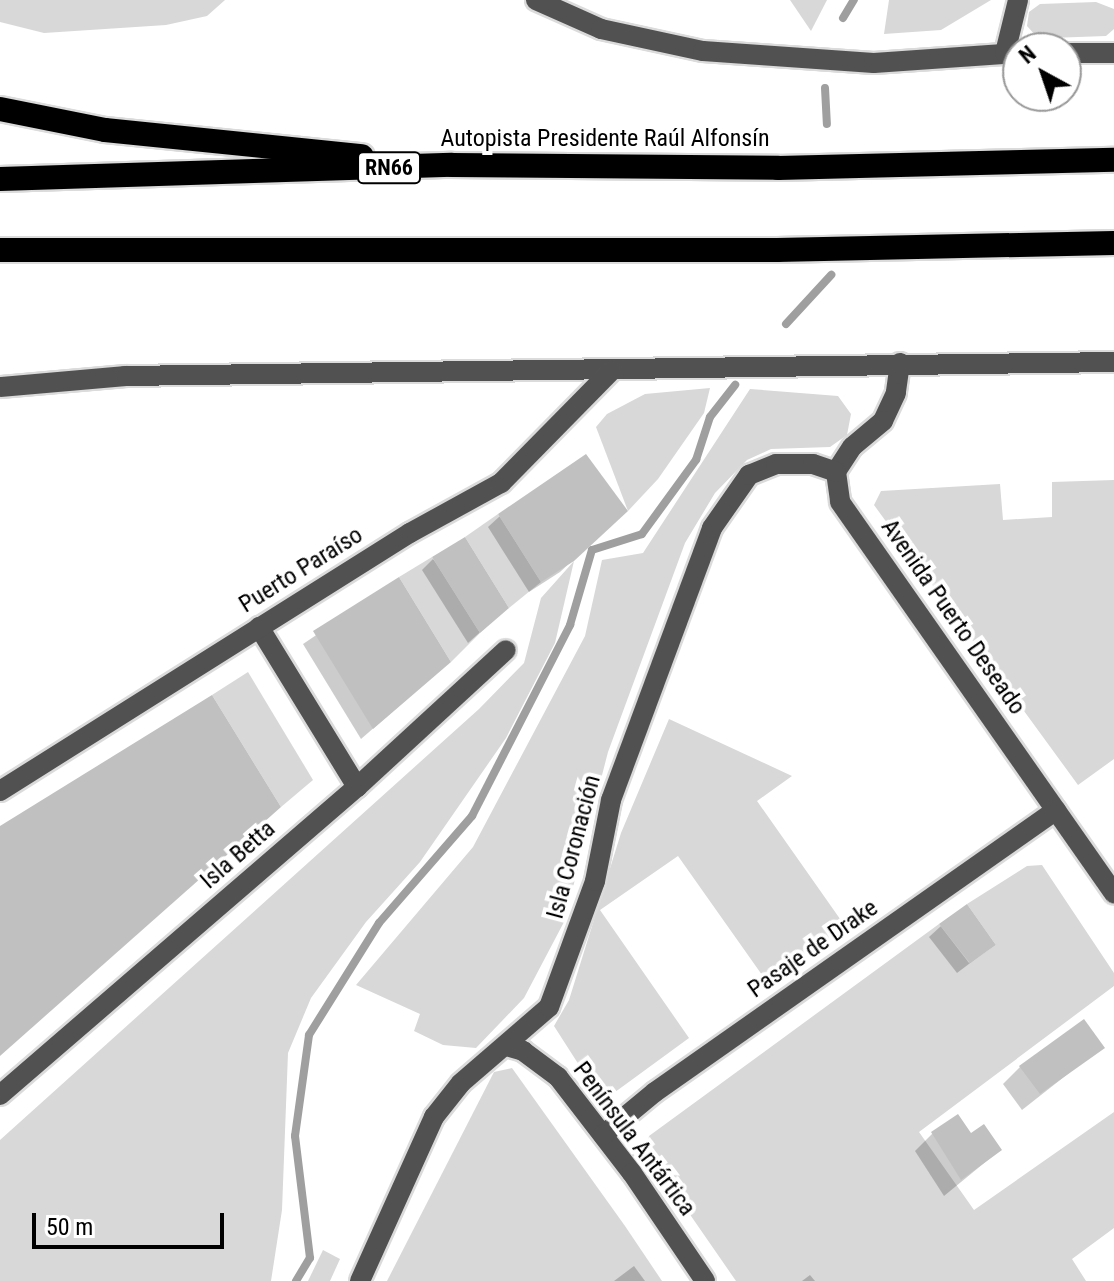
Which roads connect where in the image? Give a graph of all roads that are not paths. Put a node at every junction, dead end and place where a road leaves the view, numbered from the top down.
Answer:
1 (536, 0) edge
2 (1018, 0) edge
3 (1014, 32) edge
4 (1082, 53) edge
5 (1114, 53) edge
6 (1002, 54) edge
7 (0, 109) edge
8 (1114, 153) edge
9 (1114, 160) edge
10 (1049, 161) junction
11 (452, 165) junction
12 (0, 179) edge
13 (1114, 243) edge
14 (5, 252) edge
15 (1114, 362) edge
16 (900, 363) junction
17 (611, 371) junction
18 (0, 387) edge
19 (836, 472) junction
20 (259, 627) junction
21 (506, 650) dead end
22 (357, 787) junction
23 (0, 791) edge
24 (1056, 810) junction
25 (1114, 894) edge
26 (506, 1046) junction
27 (0, 1095) edge
28 (603, 1135) junction
29 (360, 1281) edge
30 (705, 1281) edge

1 - 6 street
2 - 3 street
4 - 5 street
7 - 11 highway
8 - 10 highway
9 - 10 highway, Autopista Presidente Raúl Alfonsín / RN66
10 - 11 highway, Autopista Presidente Raúl Alfonsín / RN66
11 - 12 highway, Autopista Presidente Raúl Alfonsín / RN66
13 - 14 highway
15 - 16 street
16 - 17 street
16 - 19 street
17 - 18 street
17 - 20 street, Puerto Paraíso
19 - 24 street, Avenida Puerto Deseado
19 - 26 street, Isla Coronación
20 - 22 street
20 - 23 street, Puerto Paraíso
21 - 22 street, Isla Betta
22 - 27 street, Isla Betta
24 - 25 street, Avenida Puerto Deseado
24 - 28 street, Pasaje de Drake
26 - 28 street, Península Antártica
26 - 29 street, Isla Coronación
28 - 30 street, Península Antártica

